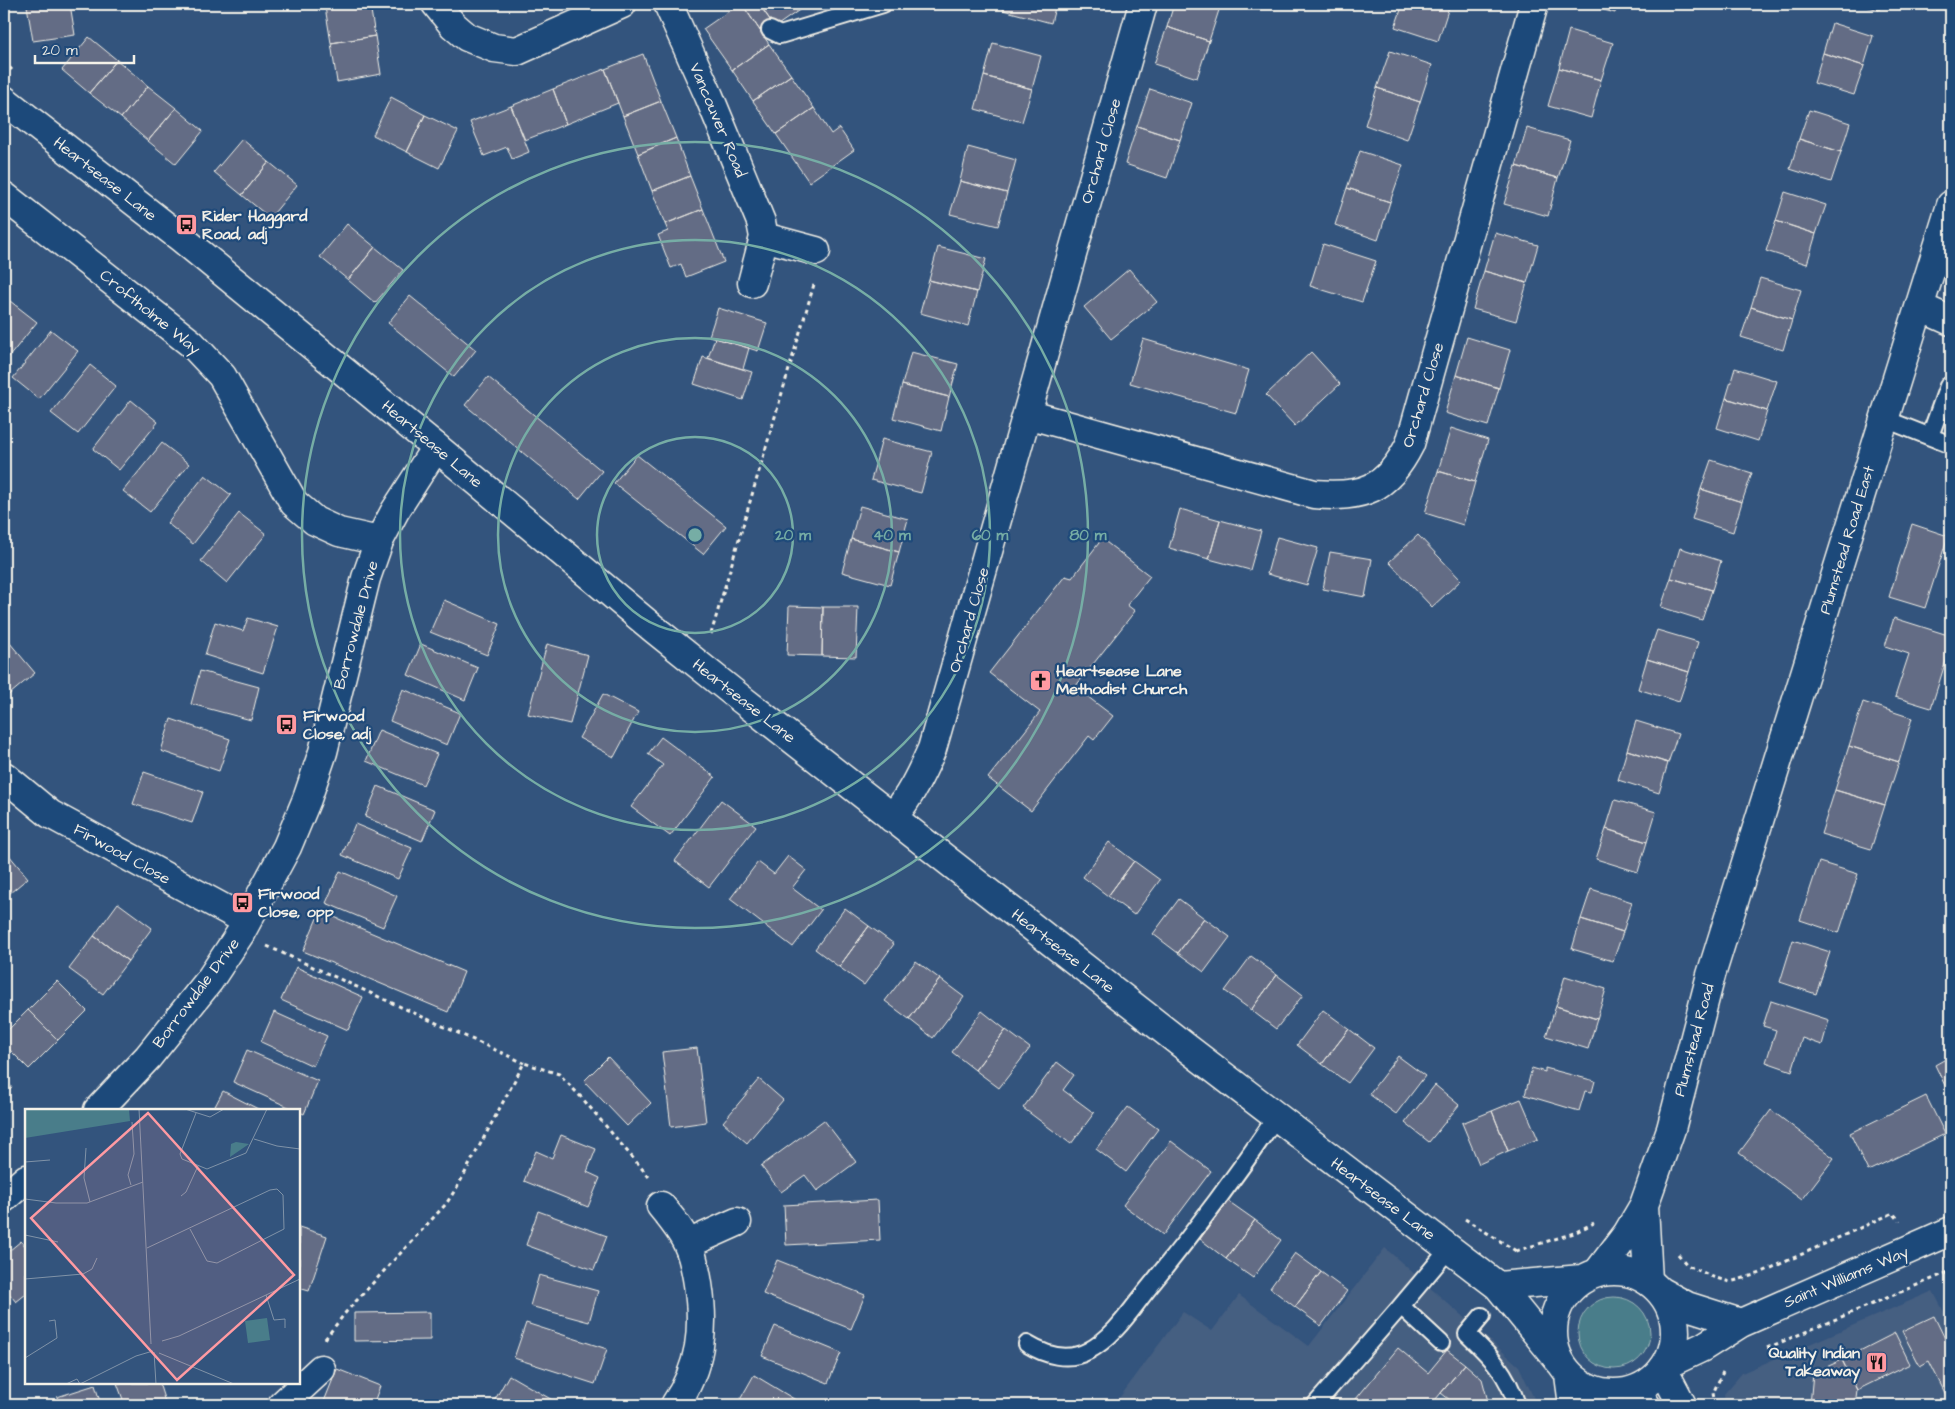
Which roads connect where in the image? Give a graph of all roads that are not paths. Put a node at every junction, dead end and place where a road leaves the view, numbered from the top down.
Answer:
1 (436, 4) edge
2 (622, 4) edge
3 (668, 4) edge
4 (883, 4) edge
5 (1143, 4) edge
6 (1534, 4) edge
7 (770, 30) dead end
8 (4, 100) edge
9 (4, 196) edge
10 (1951, 205) edge
11 (764, 237) junction
12 (816, 251) road end
13 (752, 283) dead end
14 (1920, 307) junction
15 (1951, 321) edge
16 (1951, 387) edge
17 (1027, 414) junction
18 (1885, 419) junction
19 (1930, 436) junction
20 (1951, 445) edge
21 (436, 447) junction
22 (379, 541) junction
23 (4, 776) edge
24 (892, 818) junction
25 (1742, 875) joint
26 (244, 928) junction
27 (99, 1109) edge
28 (1276, 1117) junction
29 (25, 1180) edge
30 (4, 1198) edge
31 (1644, 1205) junction
32 (661, 1206) road end
33 (737, 1222) dead end
34 (1951, 1231) edge
35 (688, 1244) junction
36 (1450, 1248) junction
37 (1590, 1276) junction
38 (1498, 1286) junction
39 (1654, 1286) junction
40 (1401, 1306) junction
41 (1482, 1316) dead end
42 (1741, 1323) junction
43 (1441, 1343) dead end
44 (1027, 1344) dead end
45 (1665, 1367) junction
46 (1564, 1368) junction
47 (321, 1369) road end
48 (1625, 1399) edge
49 (282, 1405) edge
50 (675, 1405) edge
51 (1315, 1405) edge
52 (1517, 1405) edge
53 (1573, 1405) edge
54 (1682, 1405) edge

1 - 2 main road
3 - 11 main road, Vancouver Road
4 - 7 lane
5 - 17 main road, Orchard Close
6 - 17 main road, Orchard Close
8 - 21 main road, Heartsease Lane
9 - 22 main road, Croftholme Way
10 - 14 main road, Plumstead Road East
11 - 12 main road
11 - 13 main road
14 - 15 main road
14 - 18 main road, Plumstead Road East
16 - 19 lane
17 - 24 main road, Orchard Close
18 - 19 lane
18 - 25 main road, Plumstead Road East
19 - 20 lane
21 - 22 main road, Borrowdale Drive
21 - 24 main road, Heartsease Lane
22 - 26 main road, Borrowdale Drive
23 - 26 main road, Firwood Close
24 - 28 main road, Heartsease Lane
25 - 31 main road, Plumstead Road
26 - 27 main road, Borrowdale Drive
28 - 36 main road, Heartsease Lane
28 - 44 lane
29 - 30 main road
31 - 37 main road, Plumstead Road
31 - 39 main road, Plumstead Road
32 - 35 main road
33 - 35 main road
34 - 42 main road, Saint Williams Way
35 - 50 main road
36 - 38 main road, Heartsease Lane
36 - 40 lane
37 - 38 main road
37 - 39 main road
37 - 46 main road
38 - 46 main road, Heartsease Lane
39 - 42 main road
39 - 45 main road
40 - 43 lane
40 - 51 lane
41 - 52 lane
42 - 45 main road, Saint Williams Way
45 - 48 main road
45 - 54 main road
46 - 48 main road
46 - 53 main road
47 - 49 main road

